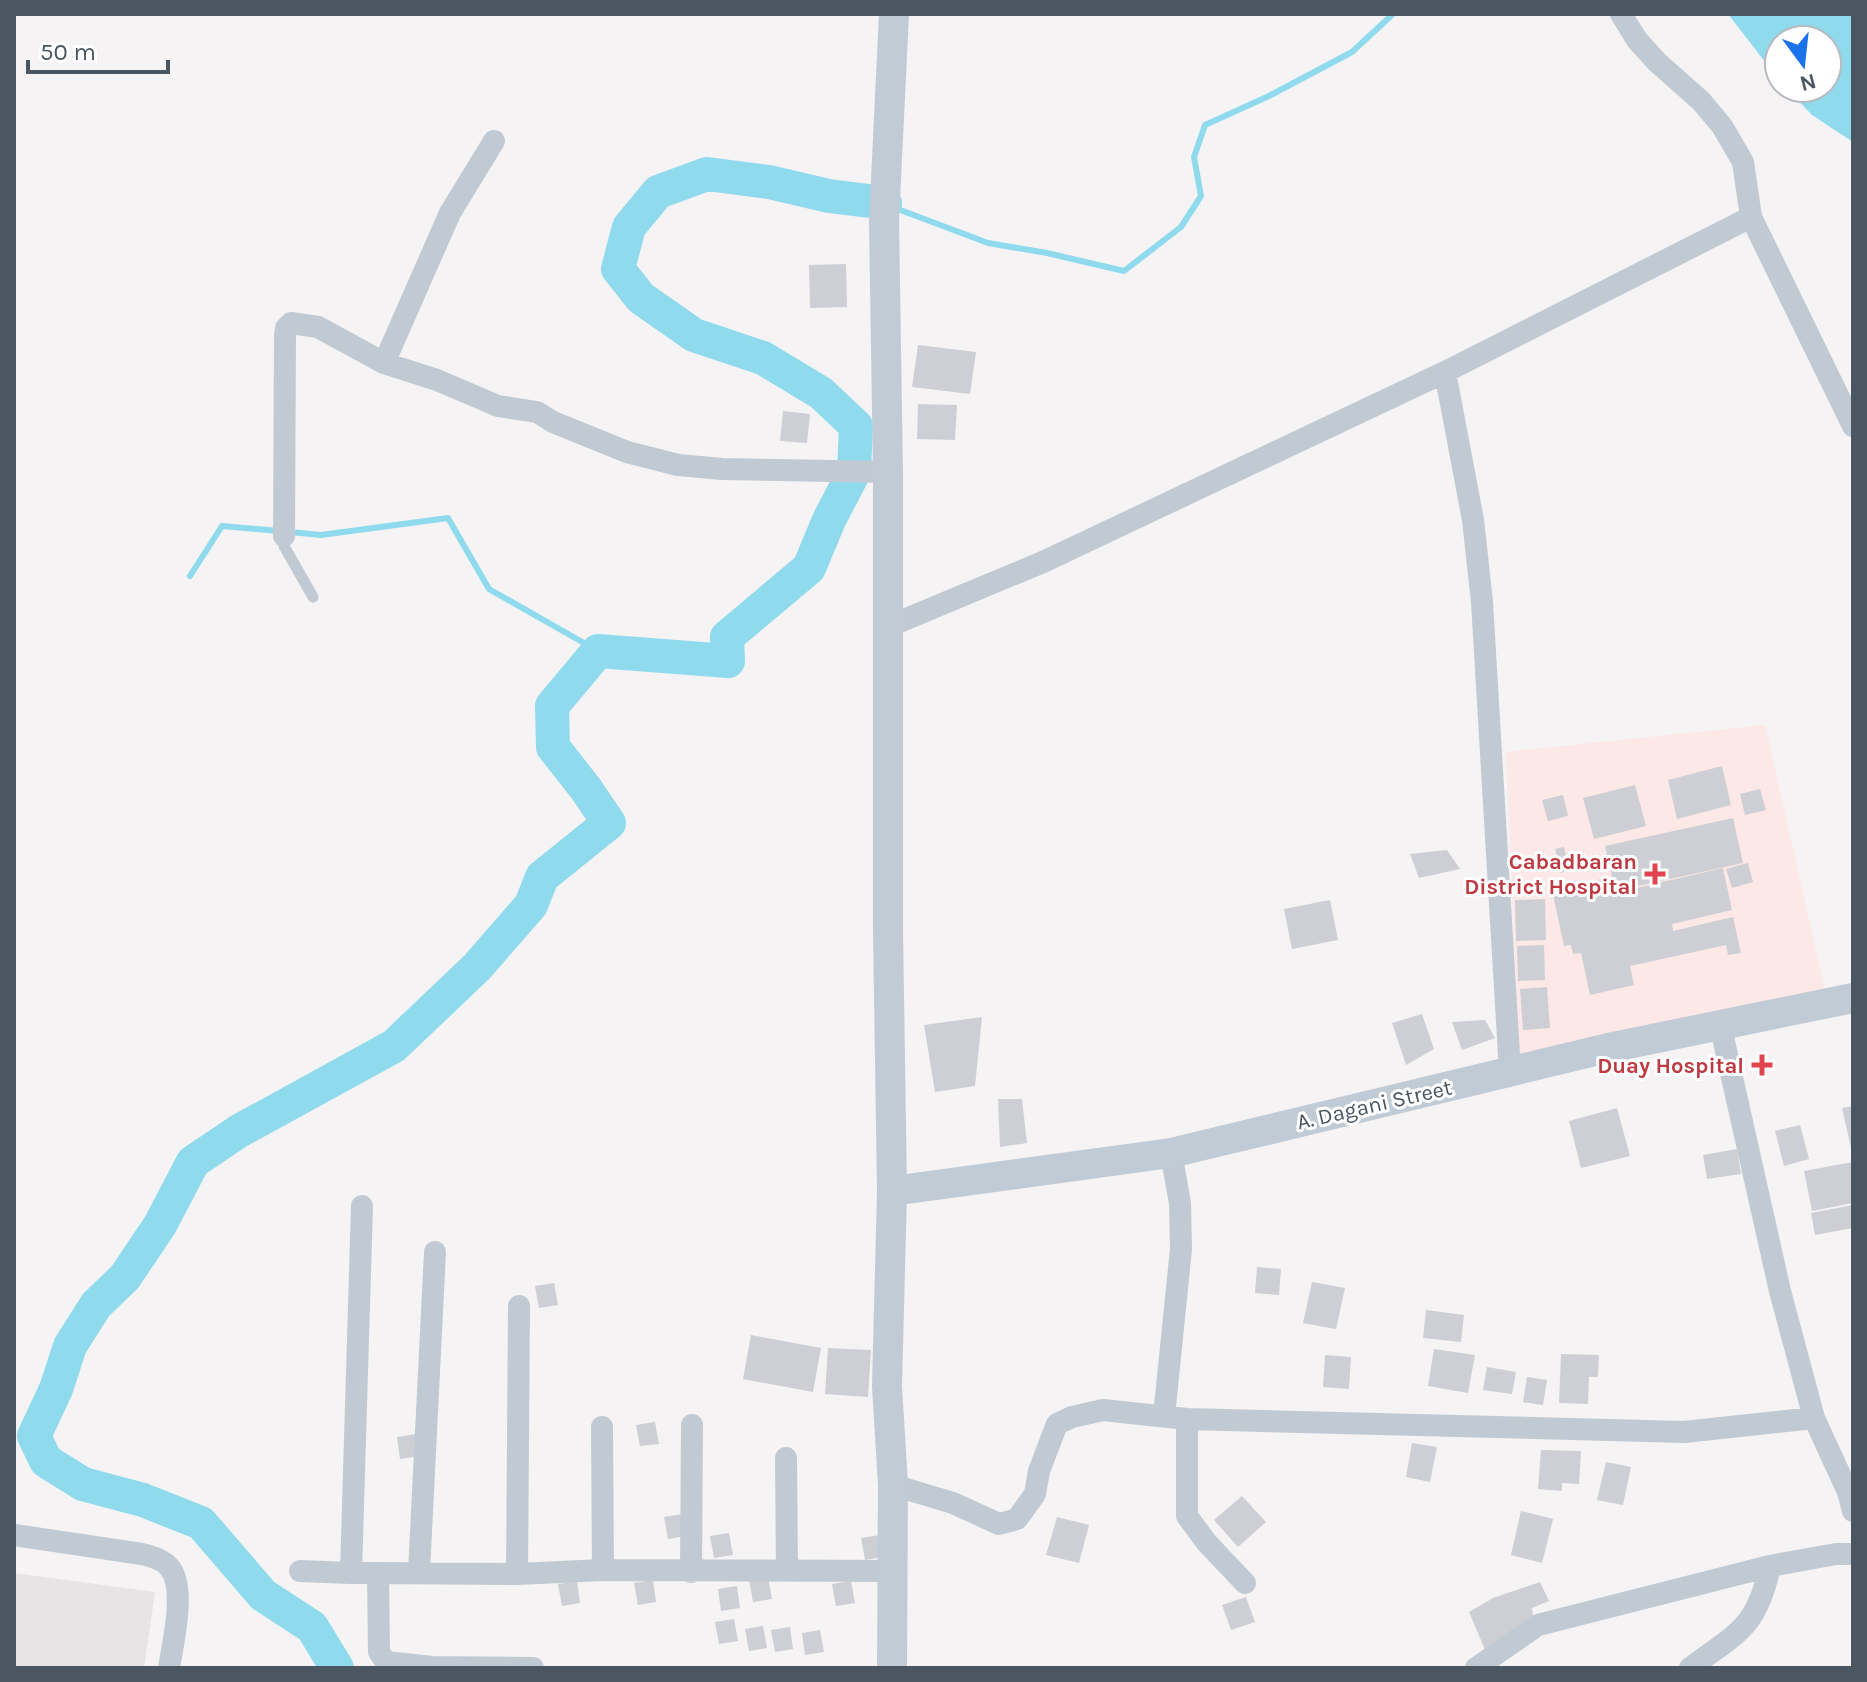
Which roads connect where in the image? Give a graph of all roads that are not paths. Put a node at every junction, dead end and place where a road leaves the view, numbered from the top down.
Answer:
1 (894, 14) edge
2 (1621, 14) edge
3 (494, 141) dead end
4 (1751, 217) junction
5 (384, 363) junction
6 (1445, 372) junction
7 (1853, 426) edge
8 (872, 472) junction
9 (284, 526) joint
10 (313, 597) dead end
11 (887, 627) junction
12 (1853, 998) edge
13 (1720, 1024) junction
14 (1510, 1072) junction
15 (1171, 1153) junction
16 (892, 1191) junction
17 (362, 1206) dead end
18 (435, 1252) dead end
19 (519, 1306) dead end
20 (1164, 1416) junction
21 (1814, 1418) junction
22 (1187, 1419) junction
23 (692, 1425) dead end
24 (602, 1427) dead end
25 (786, 1458) dead end
26 (893, 1485) junction
27 (1853, 1511) edge
28 (14, 1535) edge
29 (1853, 1554) edge
30 (1770, 1566) junction
31 (603, 1570) junction
32 (787, 1570) junction
33 (300, 1571) dead end
34 (893, 1571) junction
35 (419, 1572) junction
36 (691, 1572) junction
37 (351, 1573) junction
38 (378, 1573) junction
39 (517, 1574) junction
40 (1245, 1583) dead end
41 (169, 1668) edge
42 (533, 1668) edge
43 (892, 1668) edge
44 (1476, 1668) edge
45 (1690, 1668) edge

1 - 8 main road
2 - 4 street
3 - 5 street
4 - 6 street
4 - 7 street
5 - 8 street
5 - 9 street
6 - 11 street
6 - 14 street
8 - 11 main road
9 - 10 lane
11 - 16 main road
12 - 13 main road, A. Dagani Street
13 - 14 main road, A. Dagani Street
13 - 21 street
14 - 15 main road, A. Dagani Street
15 - 16 main road, A. Dagani Street
15 - 20 street
16 - 26 main road
17 - 37 street
18 - 35 street
19 - 39 street
20 - 22 street
20 - 26 street
21 - 22 street
21 - 27 street
22 - 40 street
23 - 36 street
24 - 31 street
25 - 32 street
26 - 34 main road
28 - 41 street
29 - 30 street
30 - 44 street
30 - 45 street
31 - 36 street
31 - 39 street
32 - 34 street
32 - 36 street
33 - 37 street
34 - 43 main road
35 - 38 street
35 - 39 street
37 - 38 street
38 - 42 street

